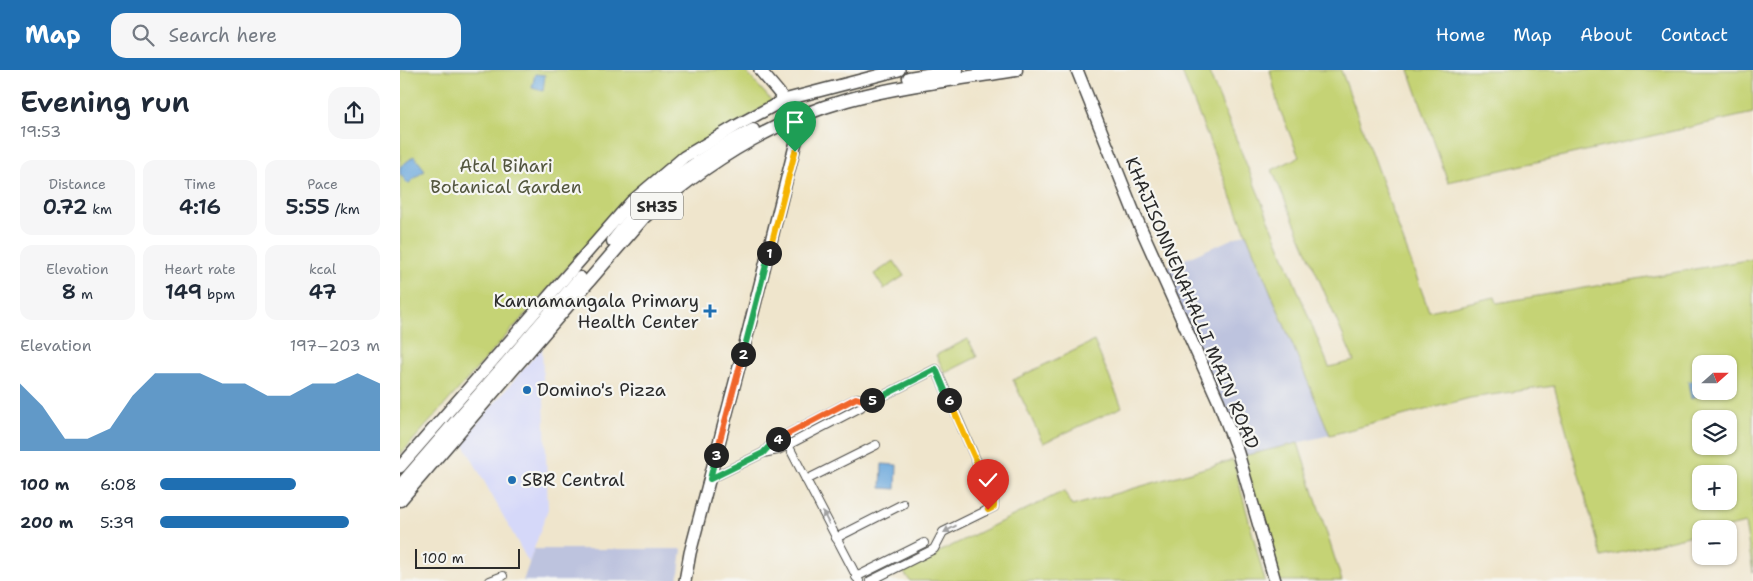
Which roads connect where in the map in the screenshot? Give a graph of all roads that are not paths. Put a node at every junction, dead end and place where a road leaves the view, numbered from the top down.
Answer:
1 (760, 70) edge
2 (899, 70) edge
3 (957, 70) edge
4 (1016, 70) edge
5 (1077, 70) edge
6 (784, 100) junction
7 (794, 115) junction
8 (861, 408) dead end
9 (788, 445) junction
10 (876, 445) dead end
11 (763, 453) junction
12 (400, 467) edge
13 (710, 479) junction
14 (806, 480) junction
15 (400, 486) edge
16 (400, 500) edge
17 (902, 504) dead end
18 (836, 538) junction
19 (924, 543) dead end
20 (503, 576) dead end
21 (858, 579) edge
22 (490, 581) edge
23 (684, 581) edge
24 (870, 581) edge
25 (1275, 581) edge

1 - 6 street
2 - 6 street
3 - 7 main road, SH35
4 - 7 main road, SH35
5 - 25 street, KHAJISONNENAHALLI MAIN ROAD
6 - 7 street
6 - 12 street
7 - 13 street
7 - 15 main road, SH35
7 - 16 main road, SH35
8 - 9 street
9 - 11 street
9 - 14 street
10 - 14 street
11 - 13 street
11 -> 24 street
13 - 23 street
18 -> 14 street
17 - 18 street
18 - 21 street
19 - 21 street
20 - 22 street

